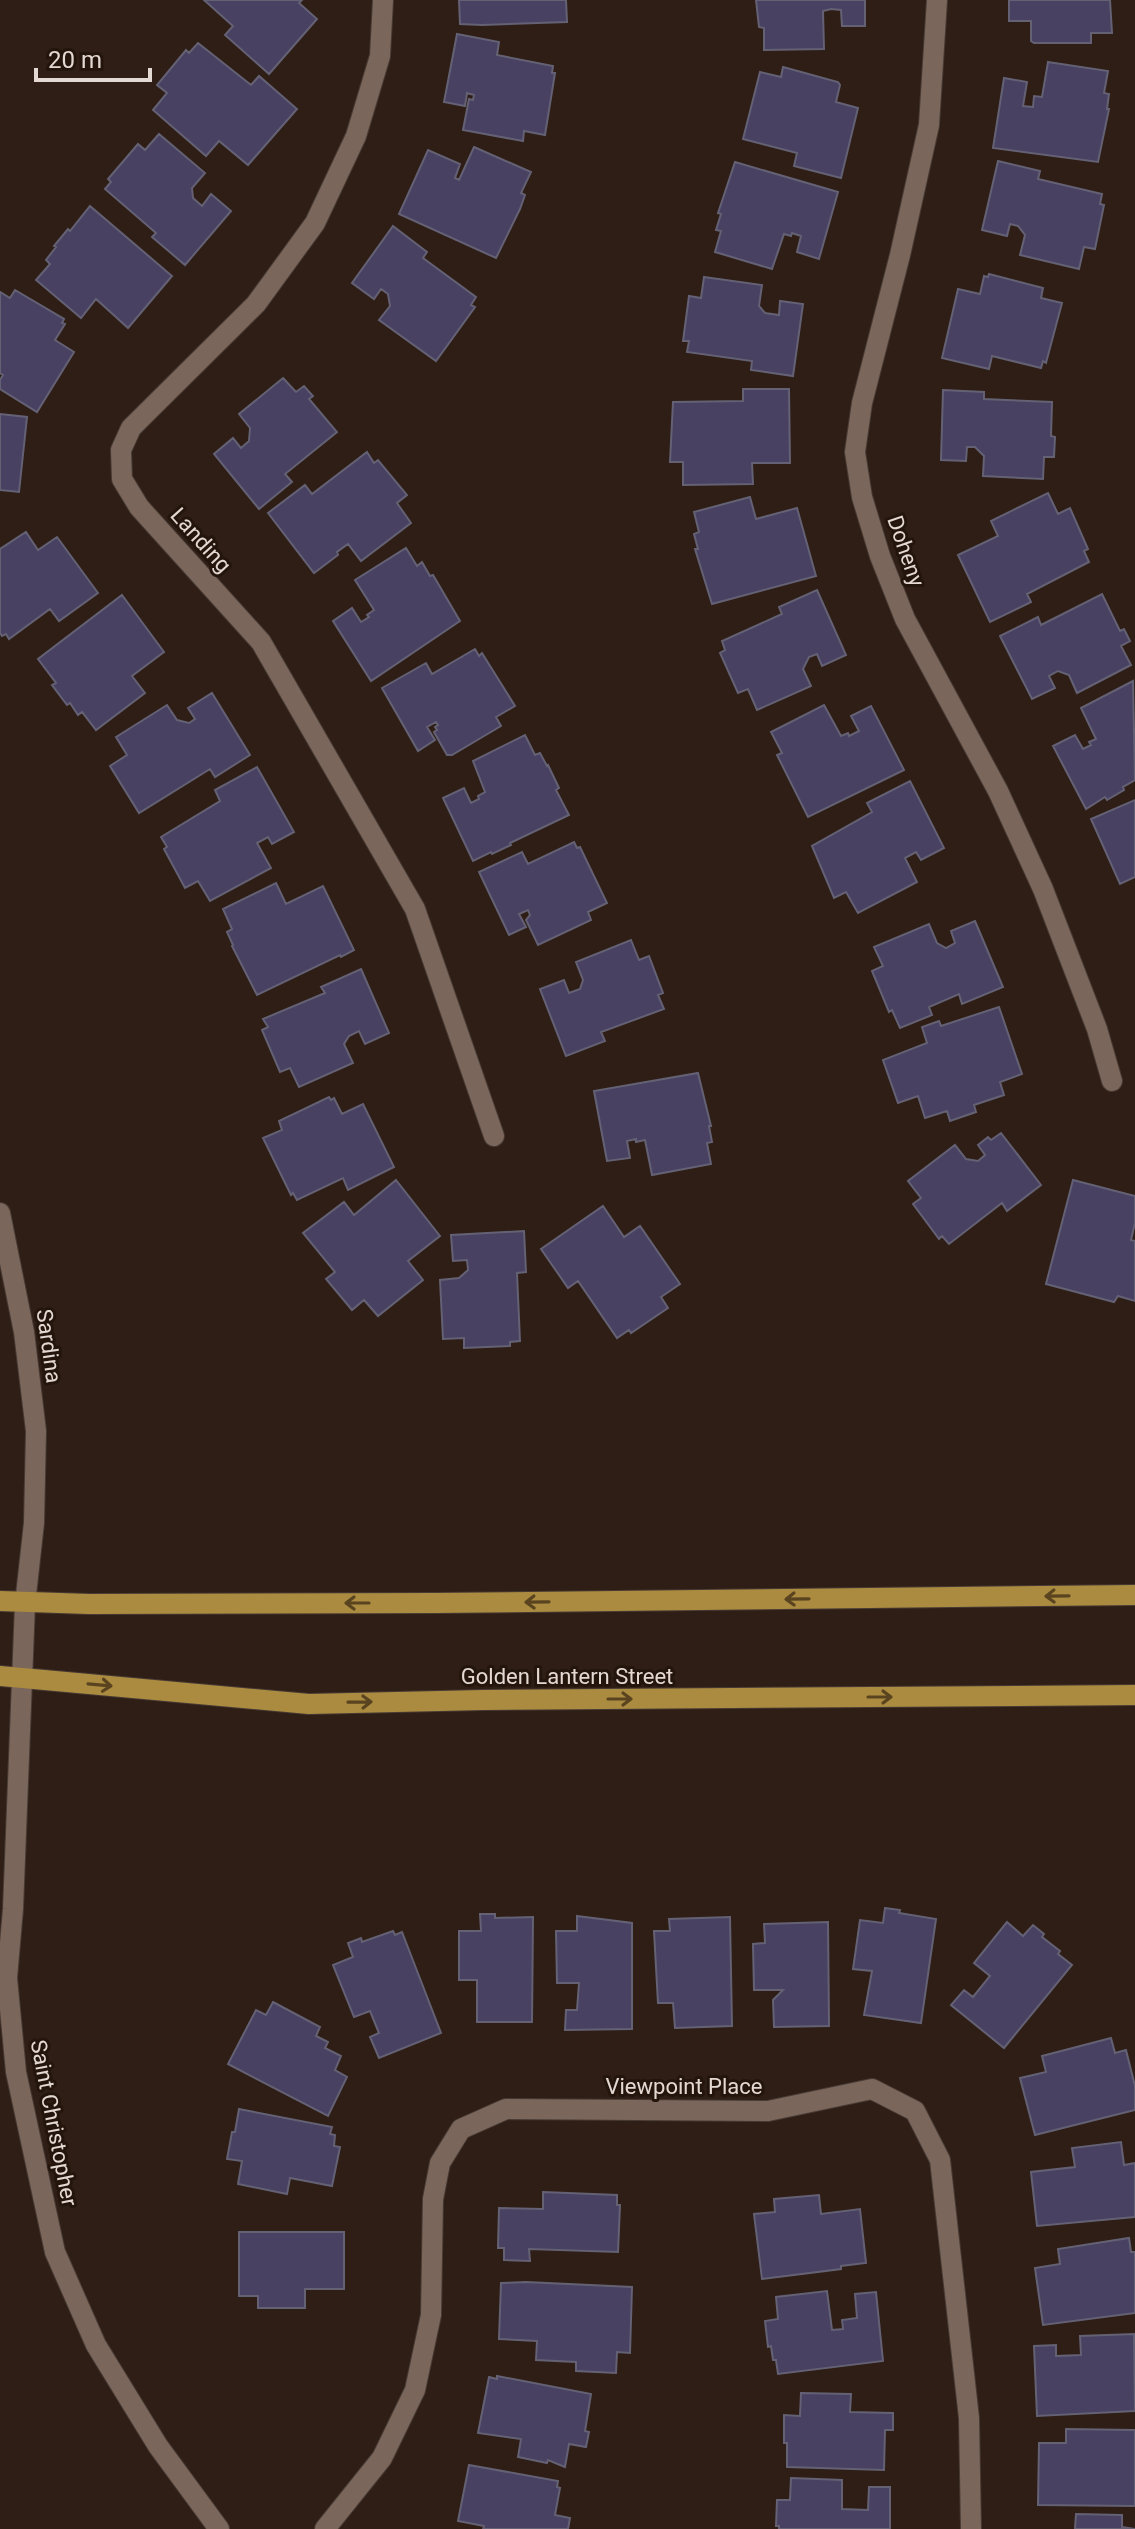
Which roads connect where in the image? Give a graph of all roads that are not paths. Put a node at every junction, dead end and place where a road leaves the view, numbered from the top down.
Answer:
1 (383, 0) edge
2 (937, 0) edge
3 (1112, 1081) dead end
4 (494, 1136) dead end
5 (0, 1213) edge
6 (1135, 1595) edge
7 (0, 1601) edge
8 (25, 1604) junction
9 (0, 1676) edge
10 (23, 1679) junction
11 (1135, 1695) edge
12 (8, 2074) edge
13 (219, 2529) edge
14 (325, 2529) edge
15 (971, 2529) edge

1 - 4 street, Landing
2 - 3 street, Doheny
5 - 8 street, Sardina
6 -> 8 main road
7 - 8 main road
8 - 10 street, Sardina
9 - 10 main road, Golden Lantern Street
10 -> 11 main road, Golden Lantern Street
10 - 12 street, Saint Christopher
12 - 13 street, Saint Christopher
14 - 15 street, Viewpoint Place

